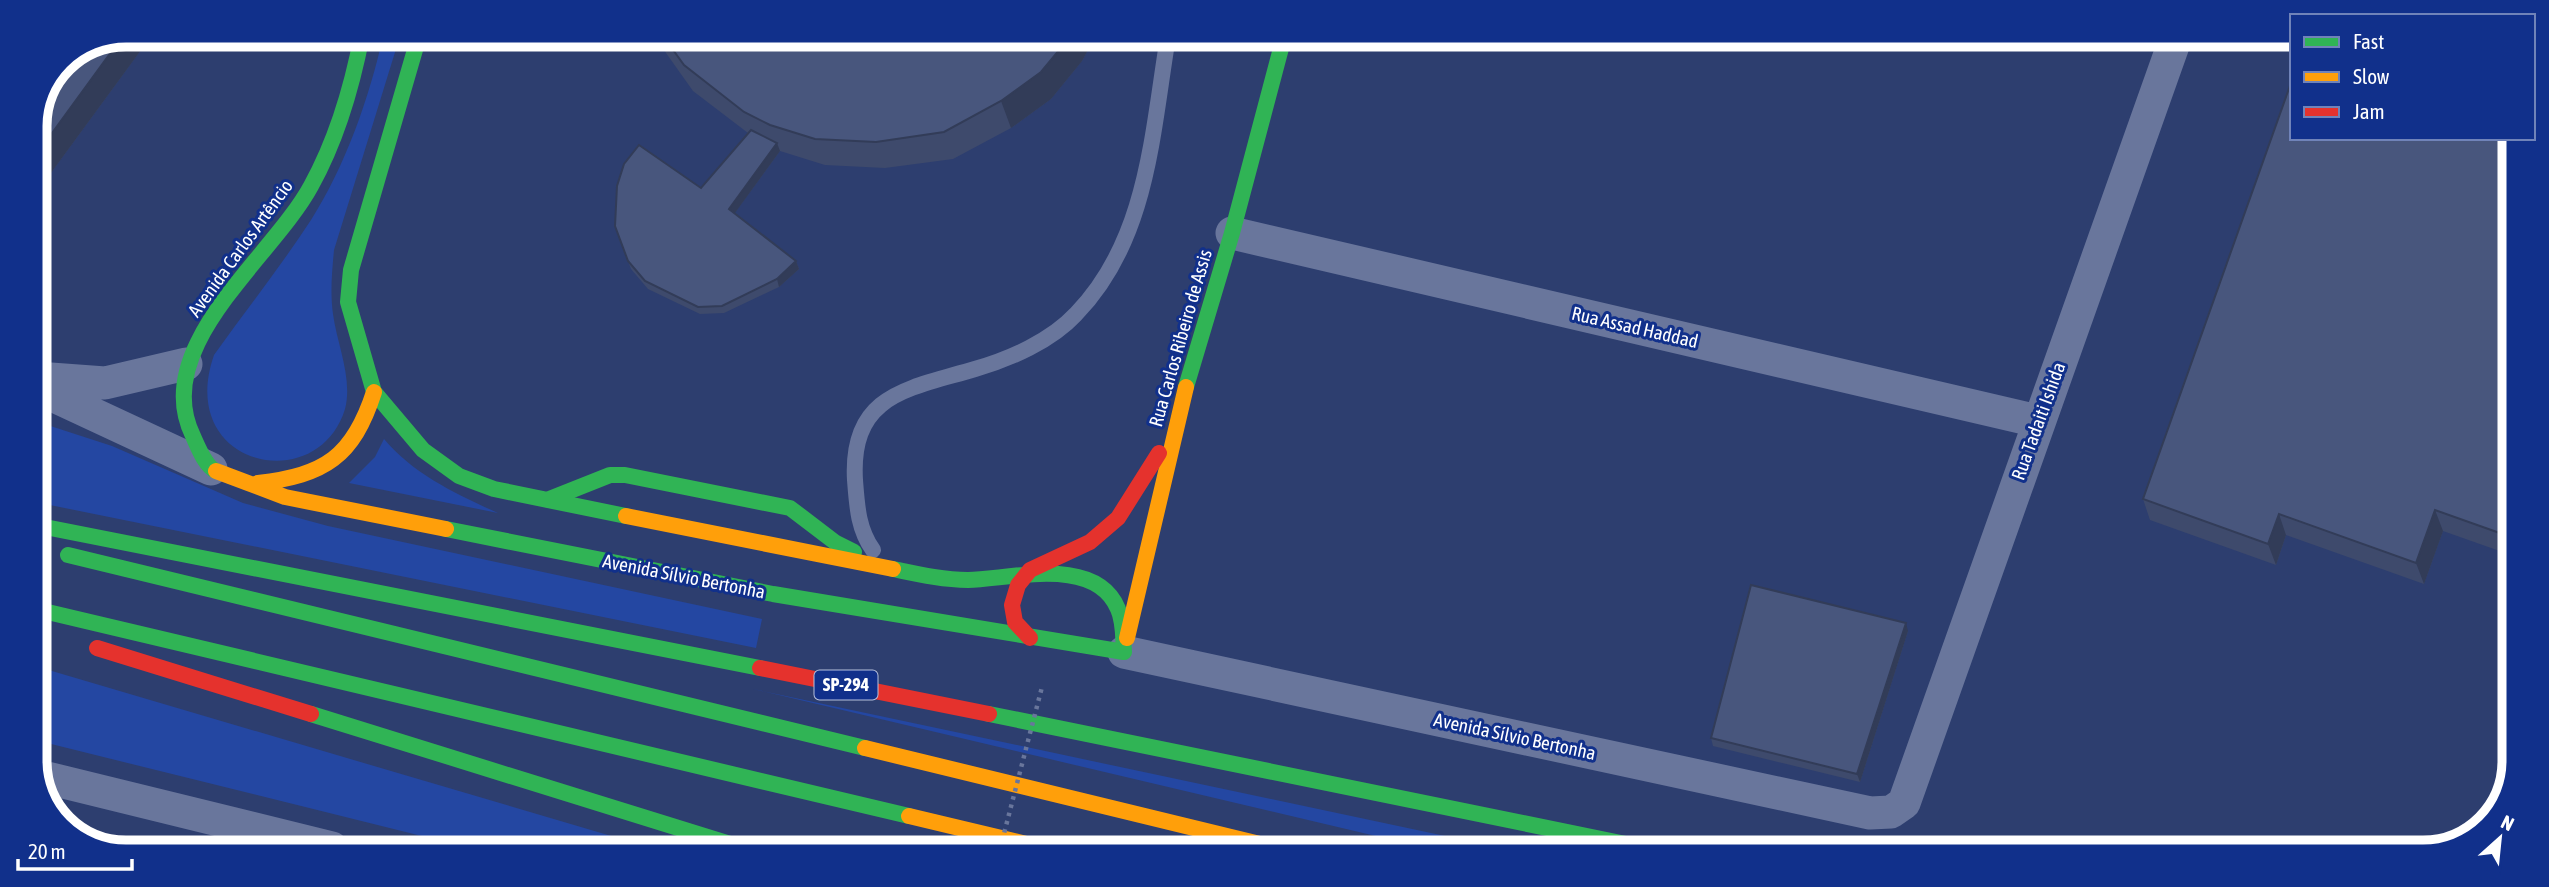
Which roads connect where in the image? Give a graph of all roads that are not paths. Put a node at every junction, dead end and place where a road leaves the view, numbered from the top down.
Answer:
1 (359, 47) edge
2 (416, 47) edge
3 (1166, 47) edge
4 (1281, 47) edge
5 (2171, 47) edge
6 (1232, 233) junction
7 (186, 364) junction
8 (47, 379) edge
9 (374, 392) junction
10 (47, 393) edge
11 (2037, 421) junction
12 (1175, 424) junction
13 (211, 469) junction
14 (249, 484) junction
15 (547, 500) junction
16 (47, 527) edge
17 (49, 550) dead end
18 (885, 567) junction
19 (1030, 570) junction
20 (47, 612) edge
21 (1030, 638) junction
22 (75, 641) dead end
23 (1124, 652) junction
24 (50, 779) edge
25 (1904, 803) joint
26 (299, 840) edge
27 (718, 840) edge
28 (1009, 840) edge
29 (1243, 840) edge
30 (1606, 840) edge

1 - 7 main road, Avenida Carlos Artêncio
2 - 9 main road
3 - 18 lane
4 - 6 main road, Rua Carlos Ribeiro de Assis
5 - 11 street, Rua Tadaiti Ishida
6 - 11 street, Rua Assad Haddad
6 - 12 main road, Rua Carlos Ribeiro de Assis
7 - 8 street
7 - 13 main road
9 - 14 main road
9 - 15 main road
10 - 13 street
11 - 25 street, Rua Tadaiti Ishida
12 - 19 main road
12 - 23 main road, Rua Carlos Ribeiro de Assis
13 - 14 main road, Avenida Sílvio Bertonha
14 - 21 main road, Avenida Sílvio Bertonha
15 - 18 main road
15 - 18 main road
16 - 30 main road, SP-294
17 - 29 main road
18 - 19 main road
19 - 21 main road
19 - 23 main road
20 - 28 main road
21 - 23 main road, Avenida Sílvio Bertonha
22 - 27 main road
23 - 25 street, Avenida Sílvio Bertonha
24 - 26 street

